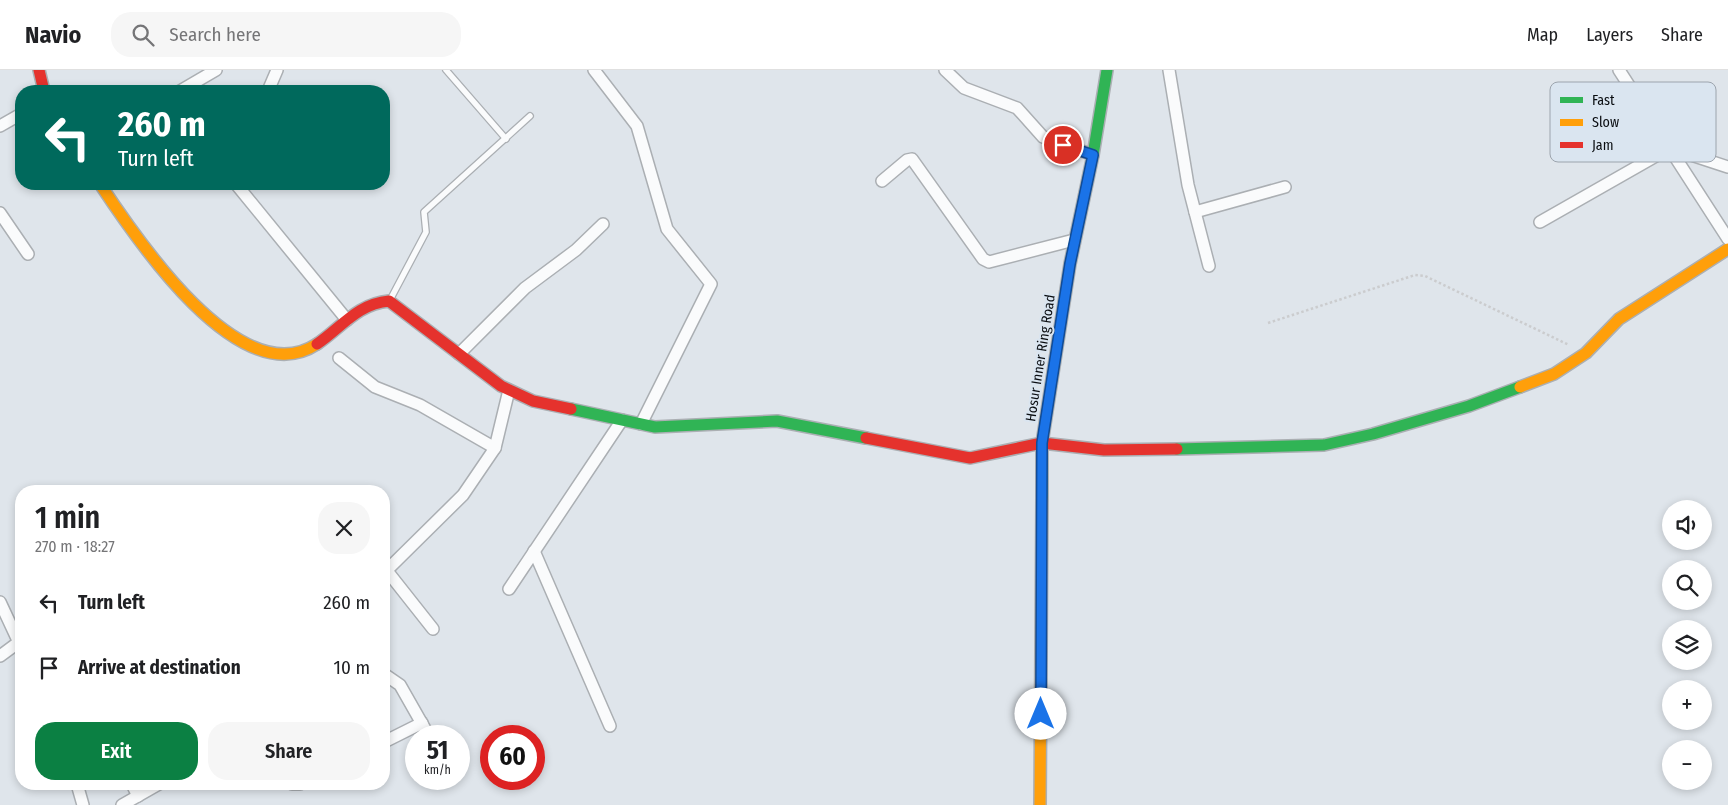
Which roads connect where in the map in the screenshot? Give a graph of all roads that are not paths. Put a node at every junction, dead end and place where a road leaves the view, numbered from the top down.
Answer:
1 (40, 70) edge
2 (216, 70) edge
3 (277, 70) edge
4 (446, 70) edge
5 (594, 70) edge
6 (945, 70) edge
7 (1107, 70) edge
8 (1171, 70) edge
9 (1619, 70) edge
10 (1627, 82) edge
11 (43, 85) edge
12 (190, 85) edge
13 (271, 85) edge
14 (530, 116) dead end
15 (15, 117) edge
16 (0, 126) edge
17 (506, 139) junction
18 (1093, 155) junction
19 (1645, 162) edge
20 (1679, 162) edge
21 (1713, 162) edge
22 (1728, 167) edge
23 (882, 181) dead end
24 (1285, 187) dead end
25 (104, 190) edge
26 (241, 190) edge
27 (1195, 212) junction
28 (0, 213) edge
29 (1540, 222) dead end
30 (603, 224) dead end
31 (1728, 239) edge
32 (1074, 240) junction
33 (1728, 249) edge
34 (28, 254) dead end
35 (1208, 266) dead end
36 (389, 301) junction
37 (347, 320) junction
38 (459, 354) junction
39 (339, 358) dead end
40 (508, 390) junction
41 (622, 420) junction
42 (641, 424) junction
43 (1042, 443) junction
44 (495, 448) junction
45 (534, 551) junction
46 (390, 566) edge
47 (390, 577) edge
48 (509, 589) dead end
49 (0, 602) edge
50 (433, 629) dead end
51 (15, 634) edge
52 (15, 648) edge
53 (0, 656) edge
54 (390, 680) edge
55 (422, 723) joint
56 (610, 726) dead end
57 (390, 739) edge
58 (79, 790) edge
59 (135, 790) edge
60 (149, 790) edge
61 (138, 796) junction
62 (83, 805) edge
63 (122, 805) edge
64 (1040, 805) edge

1 - 11 street
2 - 12 street
3 - 13 street
4 - 17 lane
5 - 42 street
6 - 18 street
7 - 18 street, Hosur Inner Ring Road
8 - 27 street
9 - 10 street
14 - 17 lane
15 - 16 street
17 - 36 lane
18 - 32 street, Hosur Inner Ring Road
19 - 29 street
20 - 31 street
21 - 22 street
23 - 32 street
24 - 27 street
25 - 37 street
26 - 37 street
27 - 35 street
28 - 34 street
30 - 38 street
32 - 43 street, Hosur Inner Ring Road
33 - 43 street
36 - 37 street
36 - 38 street
38 - 40 street
39 - 44 street
40 - 41 street
40 - 44 street
41 - 42 street
41 - 45 street
42 - 43 street
43 - 64 street, Hosur Inner Ring Road
44 - 46 street
45 - 48 street
45 - 56 street
47 - 50 street
49 - 51 street
52 - 53 street
54 - 55 street
55 - 57 street
58 - 62 street
59 - 61 street
60 - 61 street
61 - 63 street

